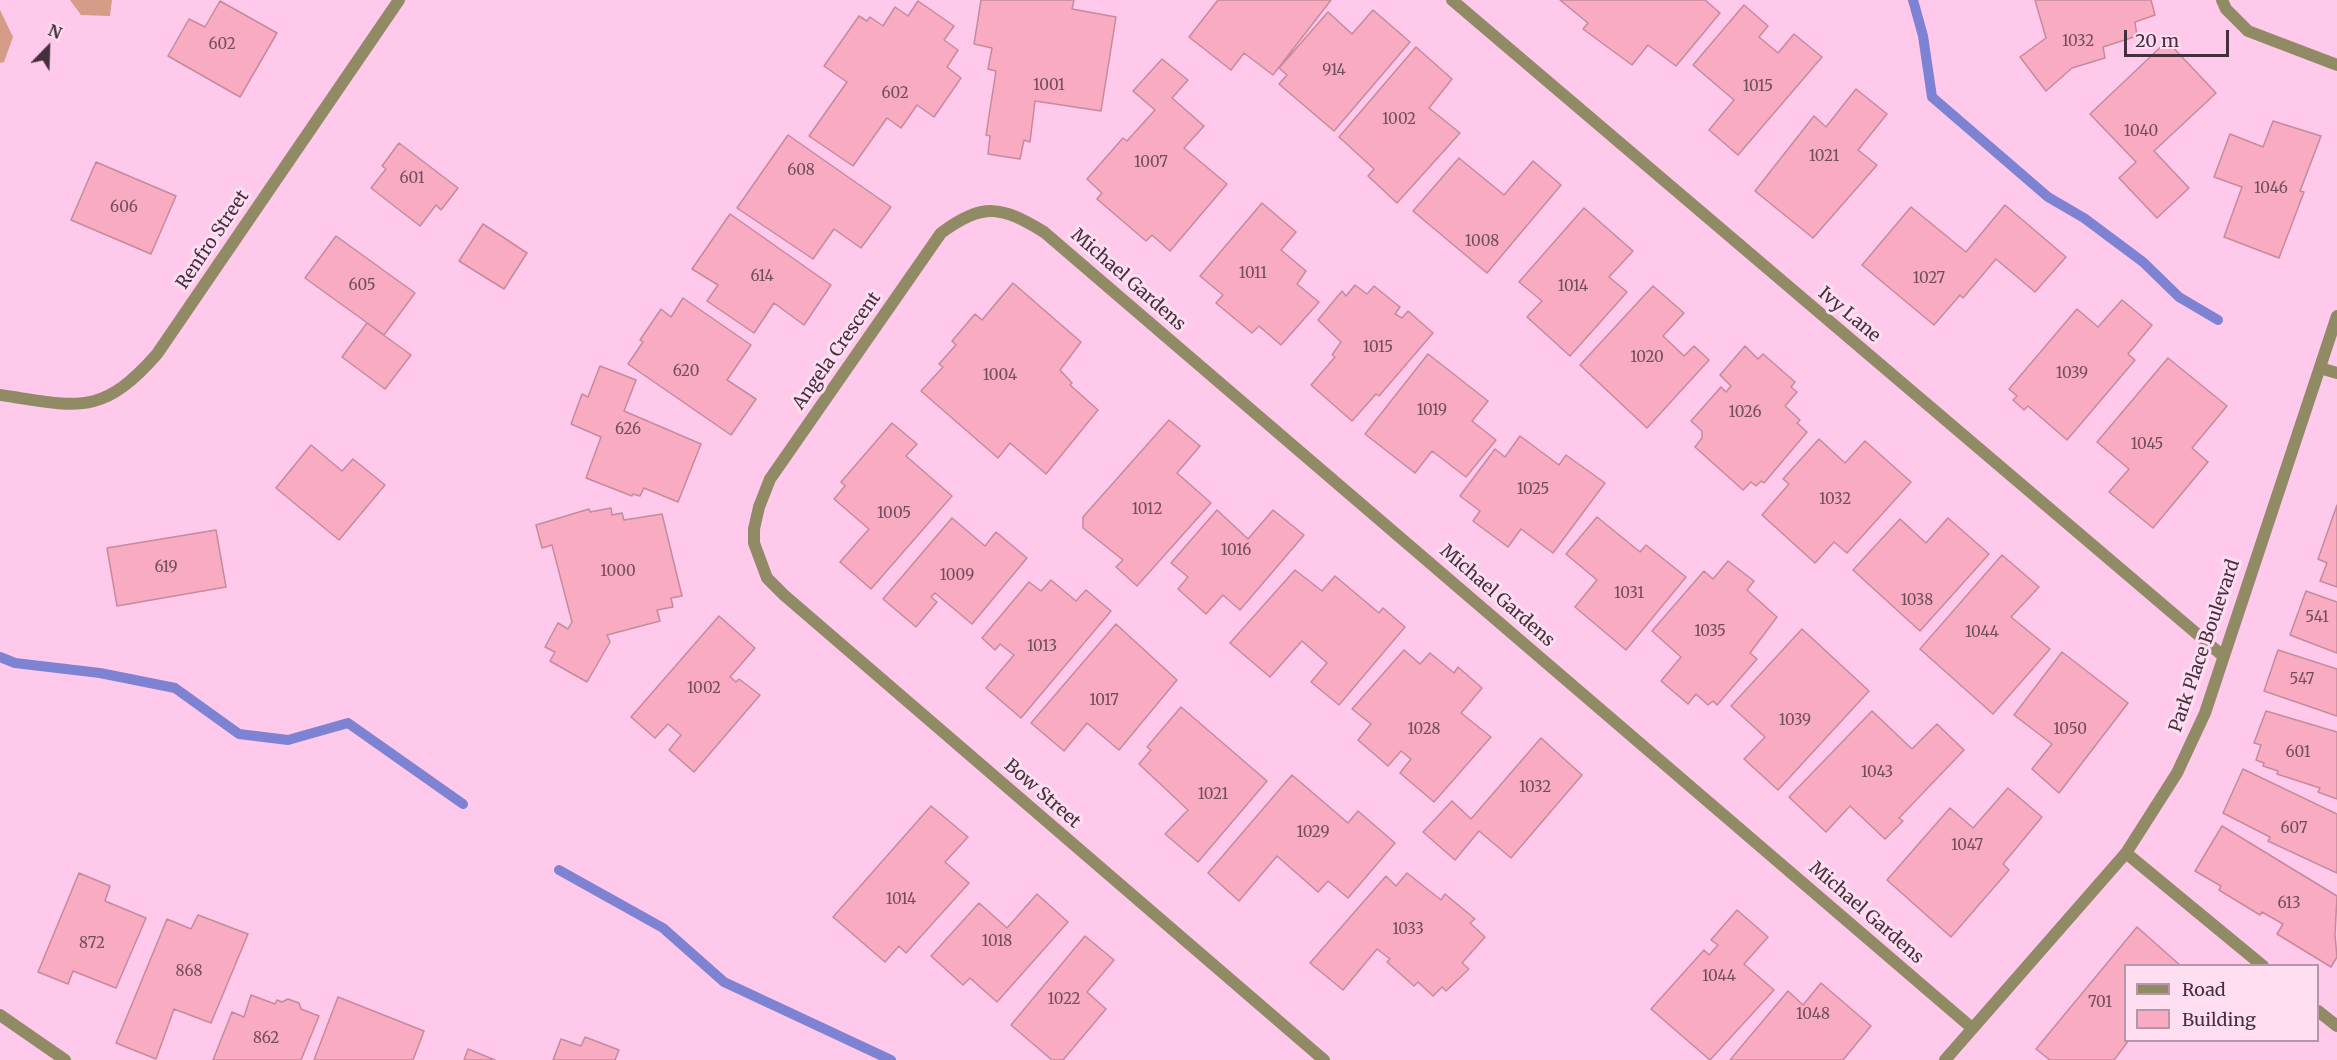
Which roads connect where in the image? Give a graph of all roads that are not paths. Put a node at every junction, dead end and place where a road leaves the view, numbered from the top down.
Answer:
1 (399, 0) edge
2 (1452, 0) edge
3 (2222, 0) edge
4 (2337, 65) edge
5 (988, 210) joint
6 (2337, 316) edge
7 (2320, 368) junction
8 (2337, 373) edge
9 (0, 395) edge
10 (754, 543) joint
11 (2223, 657) junction
12 (2126, 853) junction
13 (2261, 964) edge
14 (2319, 1012) edge
15 (0, 1015) edge
16 (2337, 1026) edge
17 (1972, 1028) junction
18 (66, 1060) edge
19 (1323, 1060) edge
20 (1945, 1060) edge

1 - 9 street, Renfro Street
2 - 11 street, Ivy Lane
3 - 4 street
5 - 10 street, Angela Crescent
5 - 17 street, Michael Gardens
6 - 7 street, Park Place Boulevard
7 - 8 street
7 - 11 street, Park Place Boulevard
10 - 19 street, Bow Street
11 - 12 street, Park Place Boulevard
12 - 13 street
12 - 17 street, Park Place Boulevard
14 - 16 street
15 - 18 street
17 - 20 street, Park Place Boulevard

